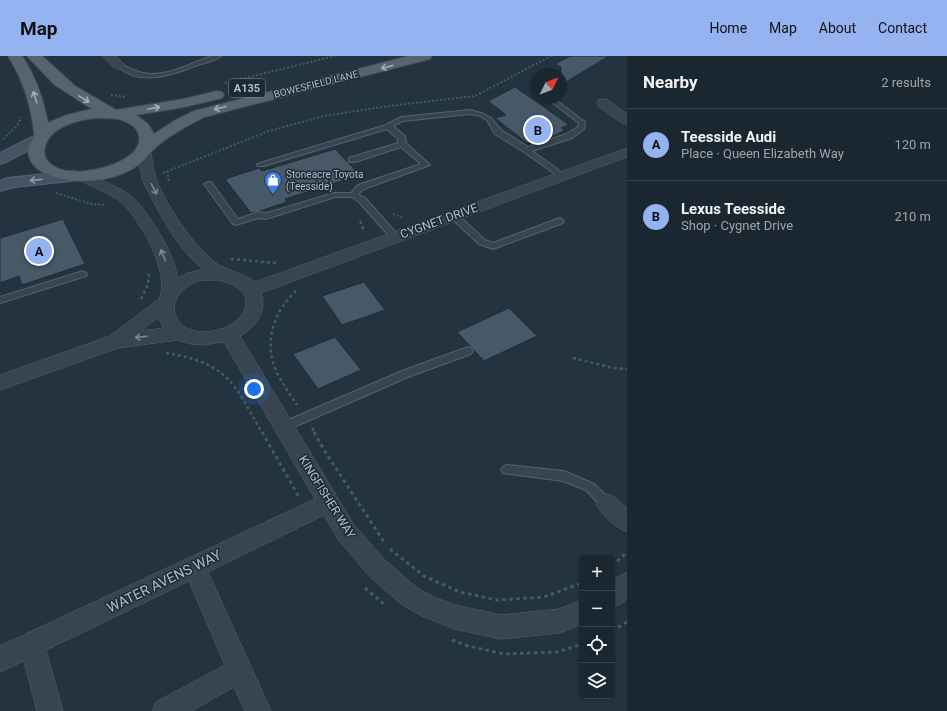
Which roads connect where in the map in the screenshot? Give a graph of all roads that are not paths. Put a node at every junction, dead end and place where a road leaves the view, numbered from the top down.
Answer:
1 (15, 56) edge
2 (34, 56) edge
3 (110, 56) edge
4 (218, 56) edge
5 (377, 56) edge
6 (425, 56) edge
7 (120, 66) joint
8 (557, 104) edge
9 (603, 104) dead end
10 (114, 114) junction
11 (627, 120) edge
12 (388, 126) junction
13 (41, 136) junction
14 (402, 144) junction
15 (145, 149) junction
16 (528, 150) junction
17 (627, 152) edge
18 (610, 158) junction
19 (0, 159) edge
20 (352, 160) dead end
21 (261, 164) dead end
22 (625, 168) dead end
23 (77, 176) junction
24 (560, 176) junction
25 (208, 184) dead end
26 (0, 186) edge
27 (354, 195) junction
28 (452, 215) junction
29 (560, 221) dead end
30 (395, 237) junction
31 (82, 274) dead end
32 (220, 274) junction
33 (251, 290) junction
34 (167, 298) junction
35 (0, 300) edge
36 (140, 331) junction
37 (180, 333) junction
38 (229, 334) junction
39 (468, 351) dead end
40 (0, 383) edge
41 (283, 427) junction
42 (507, 470) dead end
43 (608, 504) joint
44 (318, 507) junction
45 (627, 522) edge
46 (194, 567) junction
47 (627, 584) edge
48 (615, 594) edge
49 (579, 613) edge
50 (32, 644) junction
51 (0, 659) edge
52 (240, 670) junction
53 (50, 711) edge
54 (165, 711) edge
55 (258, 711) edge

13 -> 1 main road, A135
2 -> 10 main road, A135
3 - 7 street
4 - 7 lane
10 -> 5 main road, BOWESFIELD LANE / A135
6 -> 15 main road, BOWESFIELD LANE / A135
8 - 16 lane
9 - 11 street
10 - 13 main road, A135
10 - 15 main road, A135
12 - 14 lane
12 - 16 lane
12 - 21 lane
13 - 19 street
13 - 23 main road, A135
14 - 20 lane
14 - 27 lane
15 - 23 main road, A135
15 -> 32 street
16 - 24 lane
17 - 18 street, CYGNET DRIVE
18 - 22 street
18 - 24 street, CYGNET DRIVE
23 -> 26 street
34 -> 23 street
24 - 28 street, CYGNET DRIVE
25 - 27 lane
27 - 30 lane
28 - 29 lane
28 - 30 street, CYGNET DRIVE
30 - 33 street, CYGNET DRIVE
31 - 35 lane
32 - 33 street
32 - 34 street
33 - 38 street
34 - 36 street
34 - 37 street
36 - 37 street
36 - 40 street
37 - 38 street
38 - 41 street, KINGFISHER WAY
39 - 41 lane
41 - 44 street, KINGFISHER WAY
42 - 43 lane
43 - 45 street
44 - 46 street, WATER AVENS WAY
44 - 49 street, KINGFISHER WAY
46 - 50 street, WATER AVENS WAY
46 - 52 street
47 - 48 street
50 - 51 street, WATER AVENS WAY
50 - 53 street
52 - 54 street
52 - 55 street

